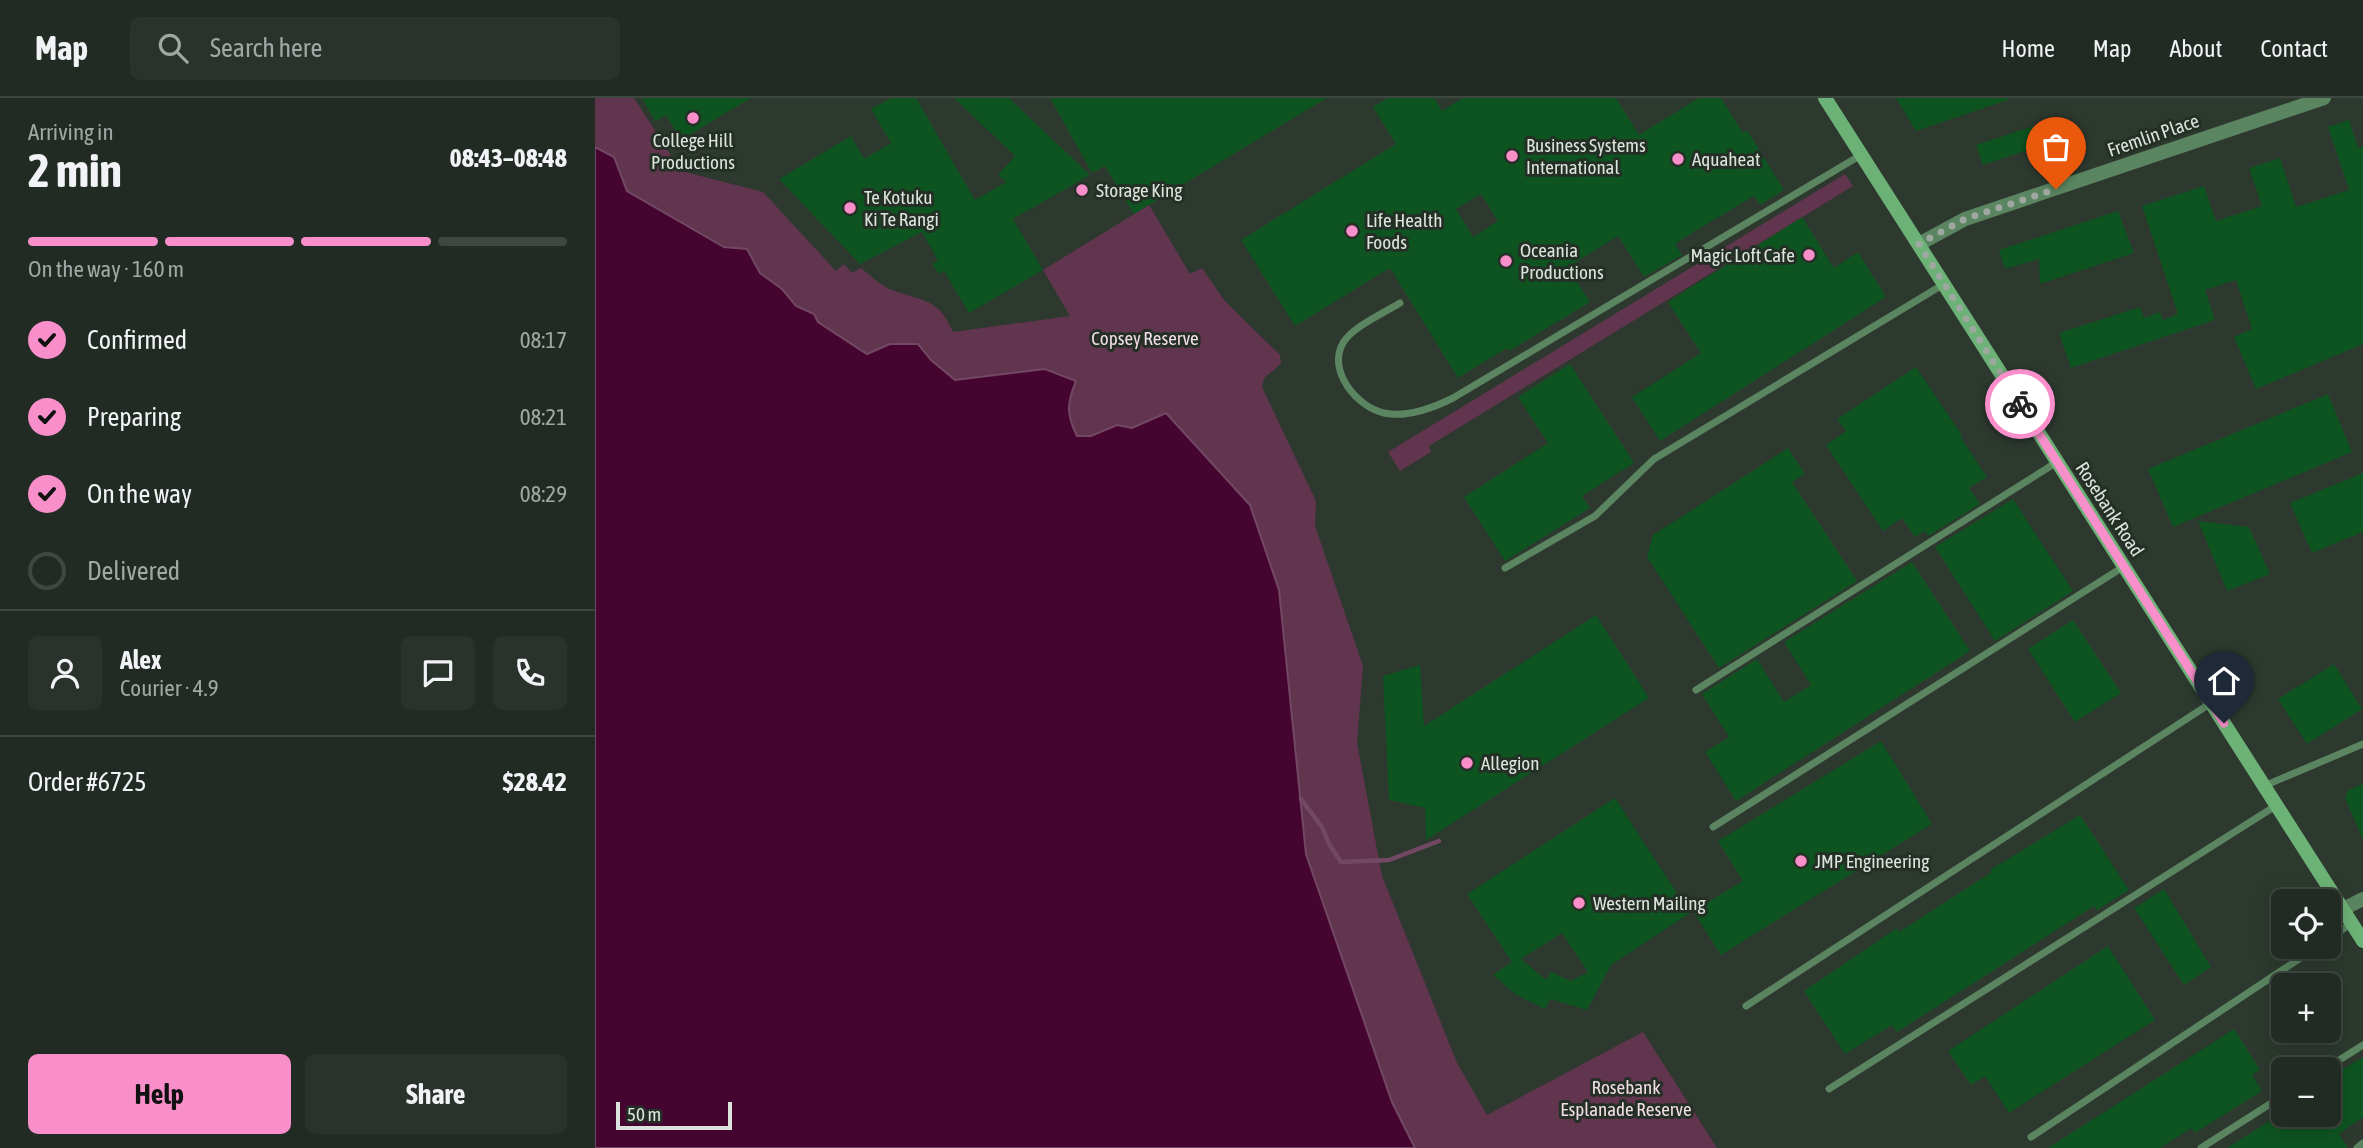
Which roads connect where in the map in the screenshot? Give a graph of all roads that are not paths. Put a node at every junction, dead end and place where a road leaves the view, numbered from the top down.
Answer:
1 (1825, 98) edge
2 (2324, 98) edge
3 (1861, 155) junction
4 (1919, 244) junction
5 (1944, 284) junction
6 (1401, 303) dead end
7 (2057, 461) junction
8 (2124, 566) junction
9 (1505, 568) dead end
10 (1696, 690) dead end
11 (2211, 703) junction
12 (2363, 744) edge
13 (2264, 786) junction
14 (2277, 805) junction
15 (1713, 827) dead end
16 (2363, 899) edge
17 (2343, 909) junction
18 (2352, 923) junction
19 (2341, 931) edge
20 (2363, 941) edge
21 (2299, 959) edge
22 (1746, 1006) dead end
23 (2363, 1045) edge
24 (2341, 1059) edge
25 (1829, 1089) dead end
26 (2271, 1104) edge
27 (2031, 1137) dead end
28 (2363, 1143) edge
29 (2201, 1148) edge
30 (2357, 1148) edge

1 - 3 main road, Rosebank Road
2 - 4 street, Fremlin Place
3 - 4 main road, Rosebank Road
3 - 6 lane
4 - 5 main road, Rosebank Road
5 - 7 main road, Rosebank Road
5 - 9 lane
7 - 8 main road, Rosebank Road
7 - 10 lane
8 - 11 main road, Rosebank Road
8 - 15 lane
11 - 13 main road, Rosebank Road
11 - 22 lane
12 - 13 lane
13 - 14 main road, Rosebank Road
14 - 17 main road, Rosebank Road
14 - 25 lane
16 - 17 street
17 - 18 main road, Rosebank Road
18 - 19 lane
18 - 20 main road, Rosebank Road
21 - 27 lane
23 - 24 lane
26 - 29 lane
28 - 30 lane

